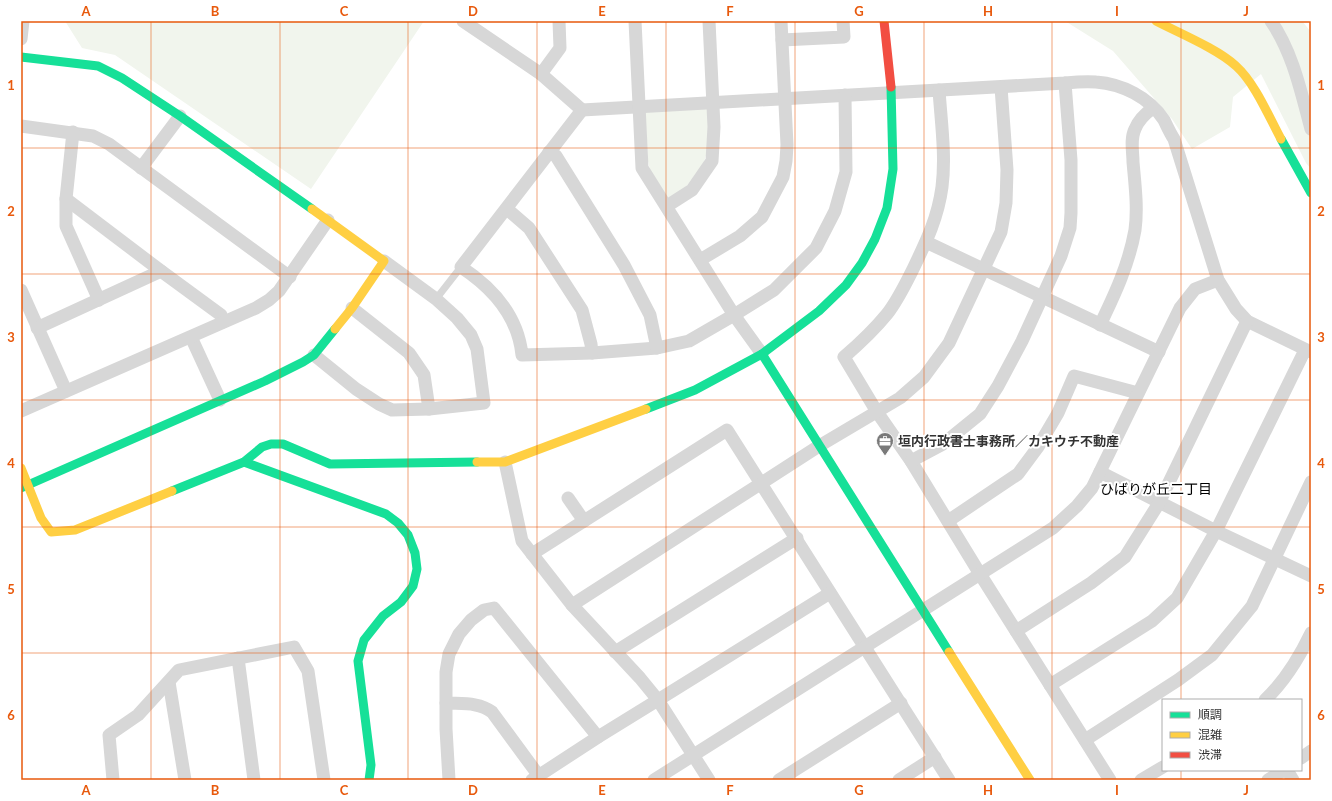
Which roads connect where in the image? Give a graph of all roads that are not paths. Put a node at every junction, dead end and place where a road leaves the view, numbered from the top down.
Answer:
1 (23, 21) edge
2 (463, 21) edge
3 (559, 21) edge
4 (635, 21) edge
5 (709, 21) edge
6 (781, 21) edge
7 (843, 21) edge
8 (884, 21) edge
9 (1156, 21) edge
10 (1271, 21) edge
11 (21, 39) edge
12 (782, 40) junction
13 (21, 57) edge
14 (541, 74) junction
15 (1065, 83) junction
16 (1001, 87) junction
17 (939, 90) junction
18 (892, 92) junction
19 (845, 95) junction
20 (785, 98) junction
21 (713, 103) junction
22 (639, 107) junction
23 (1152, 108) junction
24 (582, 110) junction
25 (180, 116) junction
26 (21, 126) edge
27 (1311, 129) edge
28 (73, 132) junction
29 (549, 152) junction
30 (141, 168) junction
31 (1311, 193) edge
32 (66, 199) junction
33 (667, 206) junction
34 (507, 209) junction
35 (328, 220) junction
36 (926, 242) junction
37 (700, 260) junction
38 (384, 261) junction
39 (461, 267) junction
40 (984, 269) junction
41 (161, 271) junction
42 (290, 277) junction
43 (1218, 280) junction
44 (21, 290) edge
45 (1042, 297) junction
46 (436, 299) junction
47 (99, 300) junction
48 (352, 308) junction
49 (734, 315) junction
50 (1247, 321) junction
51 (223, 322) junction
52 (1100, 324) junction
53 (37, 328) junction
54 (191, 336) junction
55 (657, 348) junction
56 (1308, 351) edge
57 (1159, 352) junction
58 (592, 353) junction
59 (762, 354) junction
60 (314, 355) junction
61 (66, 391) junction
62 (1138, 393) junction
63 (220, 400) junction
64 (429, 409) junction
65 (21, 411) edge
66 (877, 412) junction
67 (819, 446) junction
68 (911, 461) junction
69 (244, 462) junction
70 (505, 462) junction
71 (21, 468) edge
72 (1100, 472) junction
73 (1311, 482) edge
74 (762, 483) junction
75 (25, 486) edge
76 (568, 498) dead end
77 (1159, 502) junction
78 (584, 521) junction
79 (948, 521) junction
80 (1216, 531) junction
81 (796, 538) junction
82 (532, 554) junction
83 (1274, 558) junction
84 (980, 574) junction
85 (1311, 576) edge
86 (830, 593) junction
87 (572, 605) junction
88 (922, 610) junction
89 (1016, 631) junction
90 (1311, 633) edge
91 (865, 646) junction
92 (615, 652) junction
93 (238, 658) junction
94 (169, 682) junction
95 (1050, 685) junction
96 (1266, 699) edge
97 (658, 700) junction
98 (446, 703) junction
99 (900, 703) junction
100 (598, 737) junction
101 (1084, 740) junction
102 (1311, 751) edge
103 (693, 755) junction
104 (935, 757) junction
105 (1302, 757) edge
106 (1162, 768) edge
107 (1283, 771) edge
108 (1286, 771) edge
109 (536, 778) edge
110 (113, 780) edge
111 (185, 780) edge
112 (254, 780) edge
113 (324, 780) edge
114 (370, 780) edge
115 (449, 780) edge
116 (654, 780) edge
117 (709, 780) edge
118 (779, 780) edge
119 (899, 780) edge
120 (949, 780) edge
121 (1030, 780) edge
122 (1110, 780) edge
123 (1141, 780) edge
124 (1268, 780) edge
125 (1293, 780) edge

1 - 11 street
2 - 14 street
3 - 14 street
4 - 22 street
5 - 21 street
6 - 12 street
7 - 12 street
8 - 18 street
9 - 31 street
10 - 27 street
12 - 20 street
13 - 25 street
14 - 24 street
15 - 16 street
15 - 23 street
15 - 45 street
16 - 17 street
16 - 40 street
17 - 18 street
17 - 36 street
18 - 19 street
18 - 59 street
19 - 20 street
19 - 49 street
20 - 21 street
20 - 37 street
21 - 22 street
21 - 33 street
22 - 24 street
22 - 33 street
23 - 43 street
23 - 52 street
24 - 29 street
25 - 30 street
25 - 35 street
26 - 28 street
28 - 30 street
28 - 32 street
29 - 34 street
29 - 55 street
30 - 42 street
32 - 41 street
32 - 47 street
33 - 37 street
34 - 39 street
34 - 58 street
35 - 38 street
35 - 42 street
36 - 40 street
36 - 66 street
37 - 49 street
38 - 46 street
38 - 48 street
39 - 46 lane
39 - 58 street
40 - 45 street
40 - 66 street
41 - 47 street
41 - 51 street
42 - 51 street
43 - 50 street
43 - 57 street
44 - 53 street
45 - 52 street
45 - 68 street
46 - 64 street
47 - 53 street
48 - 60 street
48 - 64 street
49 - 55 street
49 - 59 street
50 - 56 street
50 - 77 street
51 - 54 street
52 - 57 street
53 - 61 street
54 - 61 street
54 - 63 street
55 - 58 street
56 - 80 street
57 - 62 street
59 - 67 street
59 - 70 street
60 - 63 street
60 - 64 street
61 - 65 street
62 - 72 street
62 - 79 street
63 - 75 street
66 - 67 street
66 - 68 street
67 - 74 street
67 - 88 street
68 - 79 street
69 - 70 street
69 - 75 street
69 - 114 street
70 - 82 street
71 - 75 street
72 - 77 street
72 - 84 street
73 - 83 street
74 - 78 street
74 - 81 street
74 - 87 street
76 - 78 street
77 - 80 street
77 - 89 street
78 - 82 street
79 - 84 street
80 - 83 street
80 - 95 street
81 - 86 street
81 - 92 street
82 - 87 street
83 - 85 street
83 - 101 street
84 - 88 street
84 - 89 street
86 - 91 street
86 - 97 street
87 - 92 street
88 - 91 street
88 - 121 street
89 - 95 street
90 - 96 street
91 - 99 street
91 - 103 street
92 - 97 street
93 - 94 street
93 - 112 street
93 - 113 street
94 - 110 street
94 - 111 street
95 - 101 street
97 - 100 street
97 - 103 street
98 - 100 street
98 - 109 street
98 - 115 street
99 - 104 street
99 - 118 street
100 - 109 street
101 - 122 street
102 - 105 street
103 - 116 street
103 - 117 street
104 - 119 street
104 - 120 street
106 - 123 street
107 - 124 street
108 - 125 street

